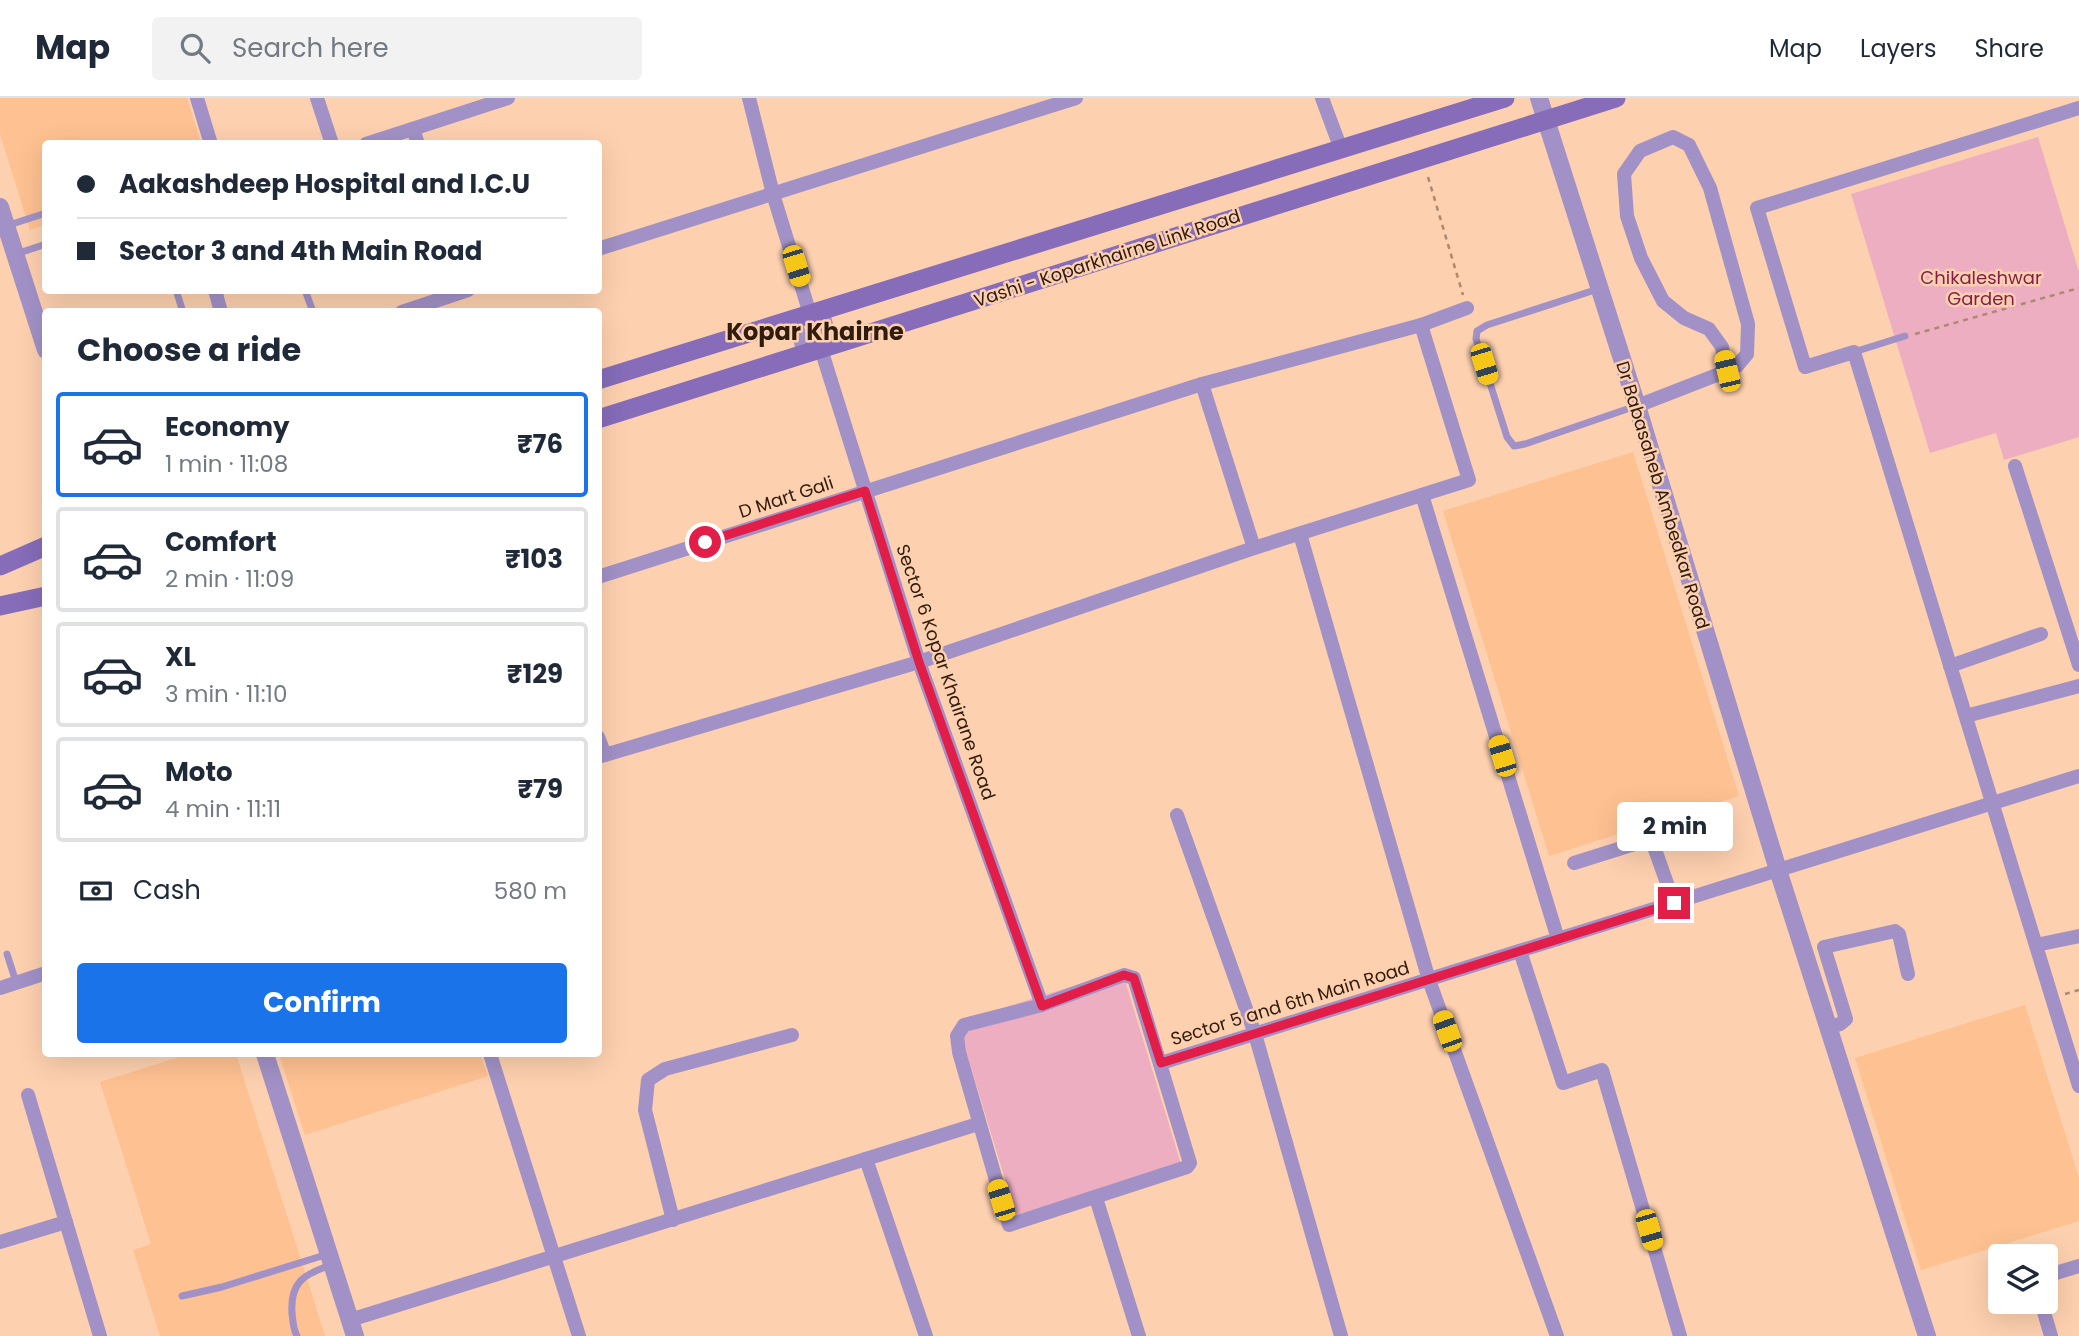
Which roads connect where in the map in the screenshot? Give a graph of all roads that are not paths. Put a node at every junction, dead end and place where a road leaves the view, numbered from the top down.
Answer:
1 (197, 98) edge
2 (317, 98) edge
3 (508, 98) edge
4 (749, 98) edge
5 (1076, 98) edge
6 (1322, 98) edge
7 (1505, 98) edge
8 (1538, 98) edge
9 (1616, 98) edge
10 (2079, 108) edge
11 (1546, 120) junction
12 (413, 129) junction
13 (210, 140) edge
14 (331, 140) edge
15 (379, 140) edge
16 (417, 140) edge
17 (1341, 149) junction
18 (773, 194) junction
19 (0, 207) edge
20 (42, 214) edge
21 (6, 226) junction
22 (42, 245) edge
23 (602, 248) edge
24 (15, 254) junction
25 (1599, 289) junction
26 (457, 294) edge
27 (414, 308) edge
28 (1467, 308) road end
29 (809, 314) junction
30 (1421, 325) junction
31 (1905, 336) road end
32 (42, 338) edge
33 (819, 350) junction
34 (1854, 352) junction
35 (1727, 371) junction
36 (602, 379) edge
37 (1202, 384) junction
38 (1637, 406) junction
39 (602, 418) edge
40 (2015, 466) dead end
41 (865, 491) junction
42 (1422, 495) junction
43 (1300, 534) junction
44 (42, 548) edge
45 (1255, 548) junction
46 (0, 566) edge
47 (602, 576) edge
48 (42, 597) edge
49 (0, 606) edge
50 (2073, 623) edge
51 (2042, 634) dead end
52 (919, 662) junction
53 (2079, 665) edge
54 (1950, 666) junction
55 (2079, 686) edge
56 (1966, 716) junction
57 (602, 756) edge
58 (2079, 776) edge
59 (1992, 803) junction
60 (1177, 815) dead end
61 (1574, 863) dead end
62 (1777, 870) junction
63 (1674, 903) junction
64 (2079, 936) edge
65 (1558, 939) junction
66 (2036, 945) junction
67 (1824, 947) junction
68 (1520, 951) junction
69 (1804, 953) junction
70 (7, 954) dead end
71 (42, 974) edge
72 (1909, 974) dead end
73 (1429, 980) junction
74 (16, 982) junction
75 (0, 988) edge
76 (1042, 1006) junction
77 (1828, 1028) junction
78 (1255, 1034) junction
79 (792, 1035) dead end
80 (266, 1057) edge
81 (491, 1057) edge
82 (1161, 1063) junction
83 (2079, 1086) edge
84 (29, 1095) dead end
85 (978, 1124) junction
86 (866, 1160) junction
87 (1096, 1198) junction
88 (673, 1220) junction
89 (66, 1222) junction
90 (0, 1242) edge
91 (554, 1257) junction
92 (330, 1259) junction
93 (2079, 1266) edge
94 (2058, 1272) edge
95 (182, 1296) dead end
96 (2045, 1314) edge
97 (352, 1328) edge
98 (100, 1336) edge
99 (297, 1336) edge
100 (579, 1336) edge
101 (926, 1336) edge
102 (1139, 1336) edge
103 (1341, 1336) edge
104 (1557, 1336) edge
105 (1680, 1336) edge
106 (1927, 1336) edge
107 (2052, 1336) edge

1 - 13 street
2 - 14 street
3 - 12 street
4 - 18 street
5 - 18 street
6 - 17 street
7 - 17 main road, Vashi - Koparkhairne Link Road
8 - 11 street, Dr Babasaheb Ambedkar Road
9 - 11 main road, Vashi - Koparkhairne Link Road
10 - 34 street
11 - 25 street, Dr Babasaheb Ambedkar Road
11 - 33 main road, Vashi - Koparkhairne Link Road
12 - 15 street
12 - 16 street
17 - 29 main road, Vashi - Koparkhairne Link Road
18 - 23 street
18 - 29 street
19 - 21 street
20 - 21 lane
21 - 24 street
22 - 24 lane
24 - 32 street
25 - 38 street, Dr Babasaheb Ambedkar Road
25 - 38 lane
26 - 27 street
28 - 30 street, D Mart Gali
29 - 33 street
29 - 33 street
29 - 36 main road, Vashi - Koparkhairne Link Road
30 - 37 street, D Mart Gali
30 - 42 street
31 - 34 lane
33 - 39 main road, Vashi - Koparkhairne Link Road
33 - 41 street, Sector 6 Kopar Khairane Road
34 - 54 street
35 - 35 street
35 - 38 street
37 - 41 street, D Mart Gali
37 - 45 street
38 - 62 street, Dr Babasaheb Ambedkar Road
40 - 50 street
41 - 47 street, D Mart Gali
41 - 52 street, Sector 6 Kopar Khairane Road
42 - 43 street
42 - 65 street
43 - 45 street
43 - 73 street
44 - 46 main road
45 - 52 street
48 - 49 main road
50 - 53 street
51 - 54 street
52 - 57 street
52 - 76 street, Sector 6 Kopar Khairane Road
54 - 56 street
55 - 56 street
56 - 59 street
58 - 59 street, Sector 5 and 6th Main Road
59 - 62 street, Sector 5 and 6th Main Road
59 - 66 street
60 - 78 street
61 - 63 street
62 - 63 street, Sector 5 and 6th Main Road
62 - 69 street, Dr Babasaheb Ambedkar Road
63 - 65 street, Sector 5 and 6th Main Road
64 - 66 street
65 - 68 street, Sector 5 and 6th Main Road
66 - 83 street
67 - 69 street
67 - 72 street
67 - 77 street
68 - 73 street, Sector 5 and 6th Main Road
68 - 105 street
69 - 77 street, Dr Babasaheb Ambedkar Road
70 - 74 lane
71 - 74 street
73 - 78 street, Sector 5 and 6th Main Road
73 - 104 street
74 - 75 street
76 - 82 street
76 - 85 street
77 - 106 street, Dr Babasaheb Ambedkar Road
78 - 82 street, Sector 5 and 6th Main Road
78 - 103 street
79 - 88 street
80 - 92 street
81 - 91 street
82 - 87 street
84 - 89 street
85 - 86 street
85 - 87 street
86 - 88 street
86 - 101 street
87 - 102 street
88 - 91 street
89 - 90 street
89 - 98 street
91 - 97 street
91 - 100 street
92 - 95 lane
92 - 97 street
92 - 99 lane
93 - 94 street
96 - 107 street

